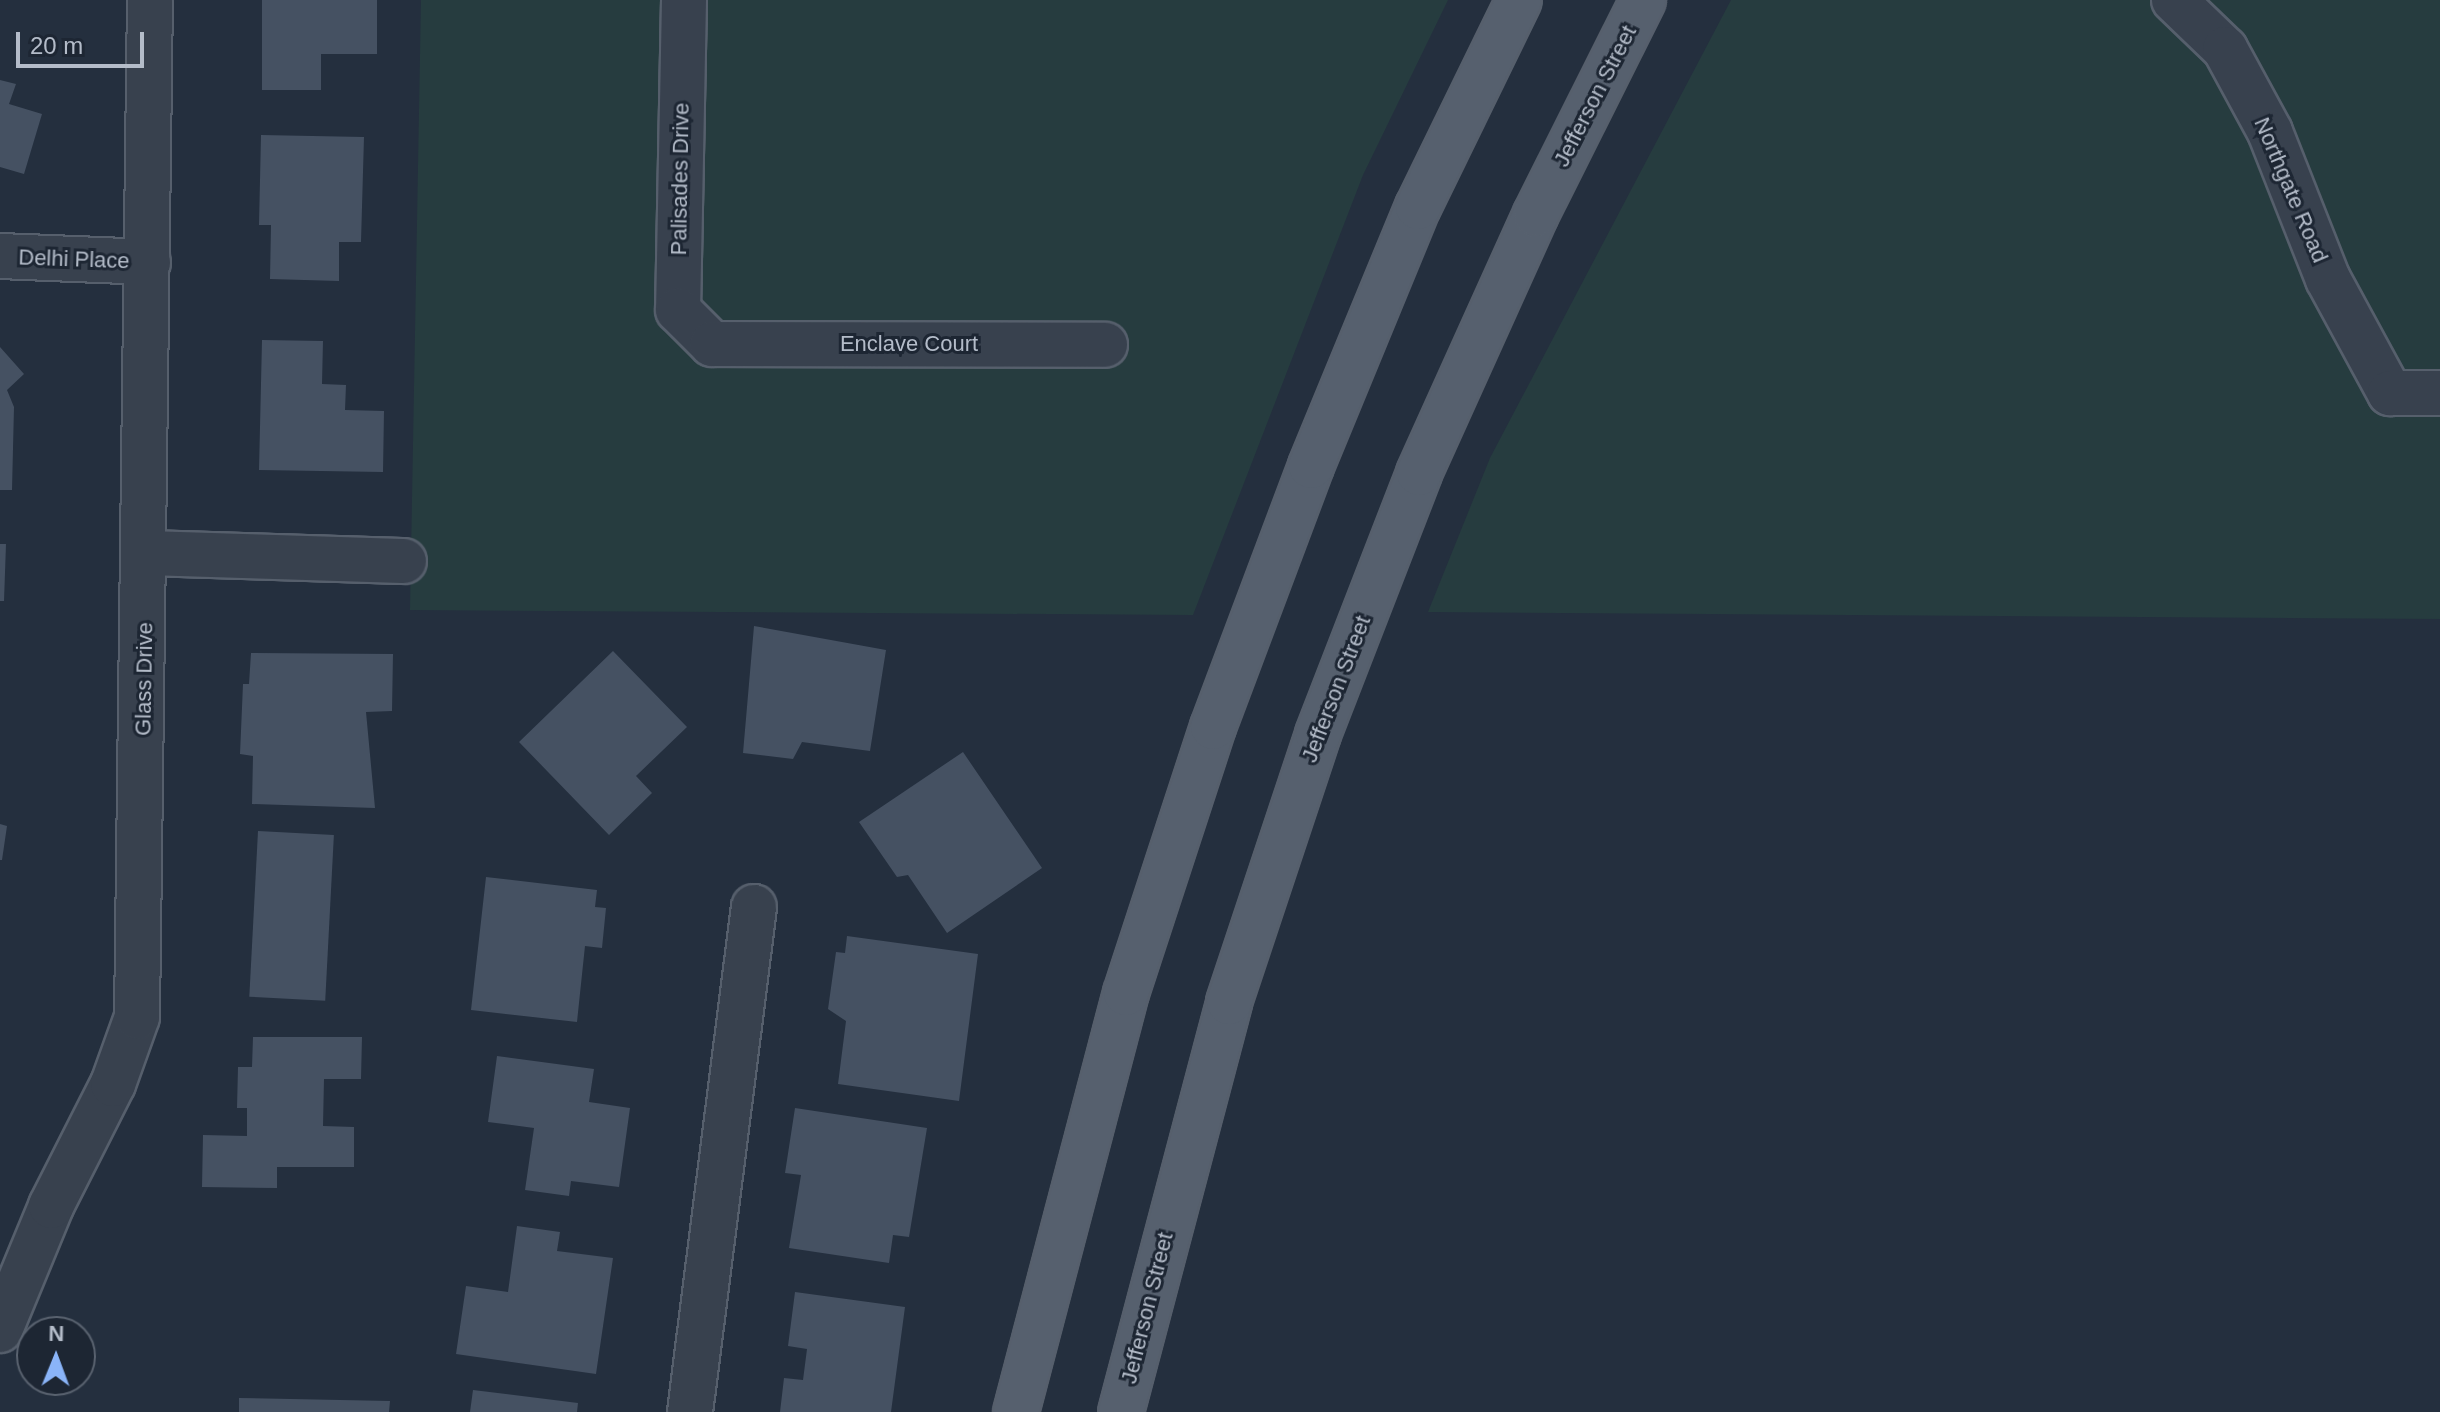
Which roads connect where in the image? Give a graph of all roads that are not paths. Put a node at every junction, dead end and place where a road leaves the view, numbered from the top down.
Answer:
1 (150, 0) edge
2 (684, 0) edge
3 (1519, 0) edge
4 (1643, 0) edge
5 (2174, 0) edge
6 (0, 256) edge
7 (148, 262) junction
8 (712, 344) joint
9 (1105, 345) dead end
10 (2440, 393) edge
11 (146, 553) junction
12 (404, 561) dead end
13 (754, 907) dead end
14 (5, 1305) edge
15 (690, 1412) edge
16 (1016, 1412) edge
17 (1121, 1412) edge

1 - 7 street, Glass Drive
2 - 8 street, Palisades Drive
3 - 16 main road
4 - 17 main road, Jefferson Street
5 - 10 street, Northgate Road
6 - 7 street, Delhi Place
7 - 11 street, Glass Drive
8 - 9 street, Enclave Court
11 - 12 street
11 - 14 street, Glass Drive
13 - 15 street

